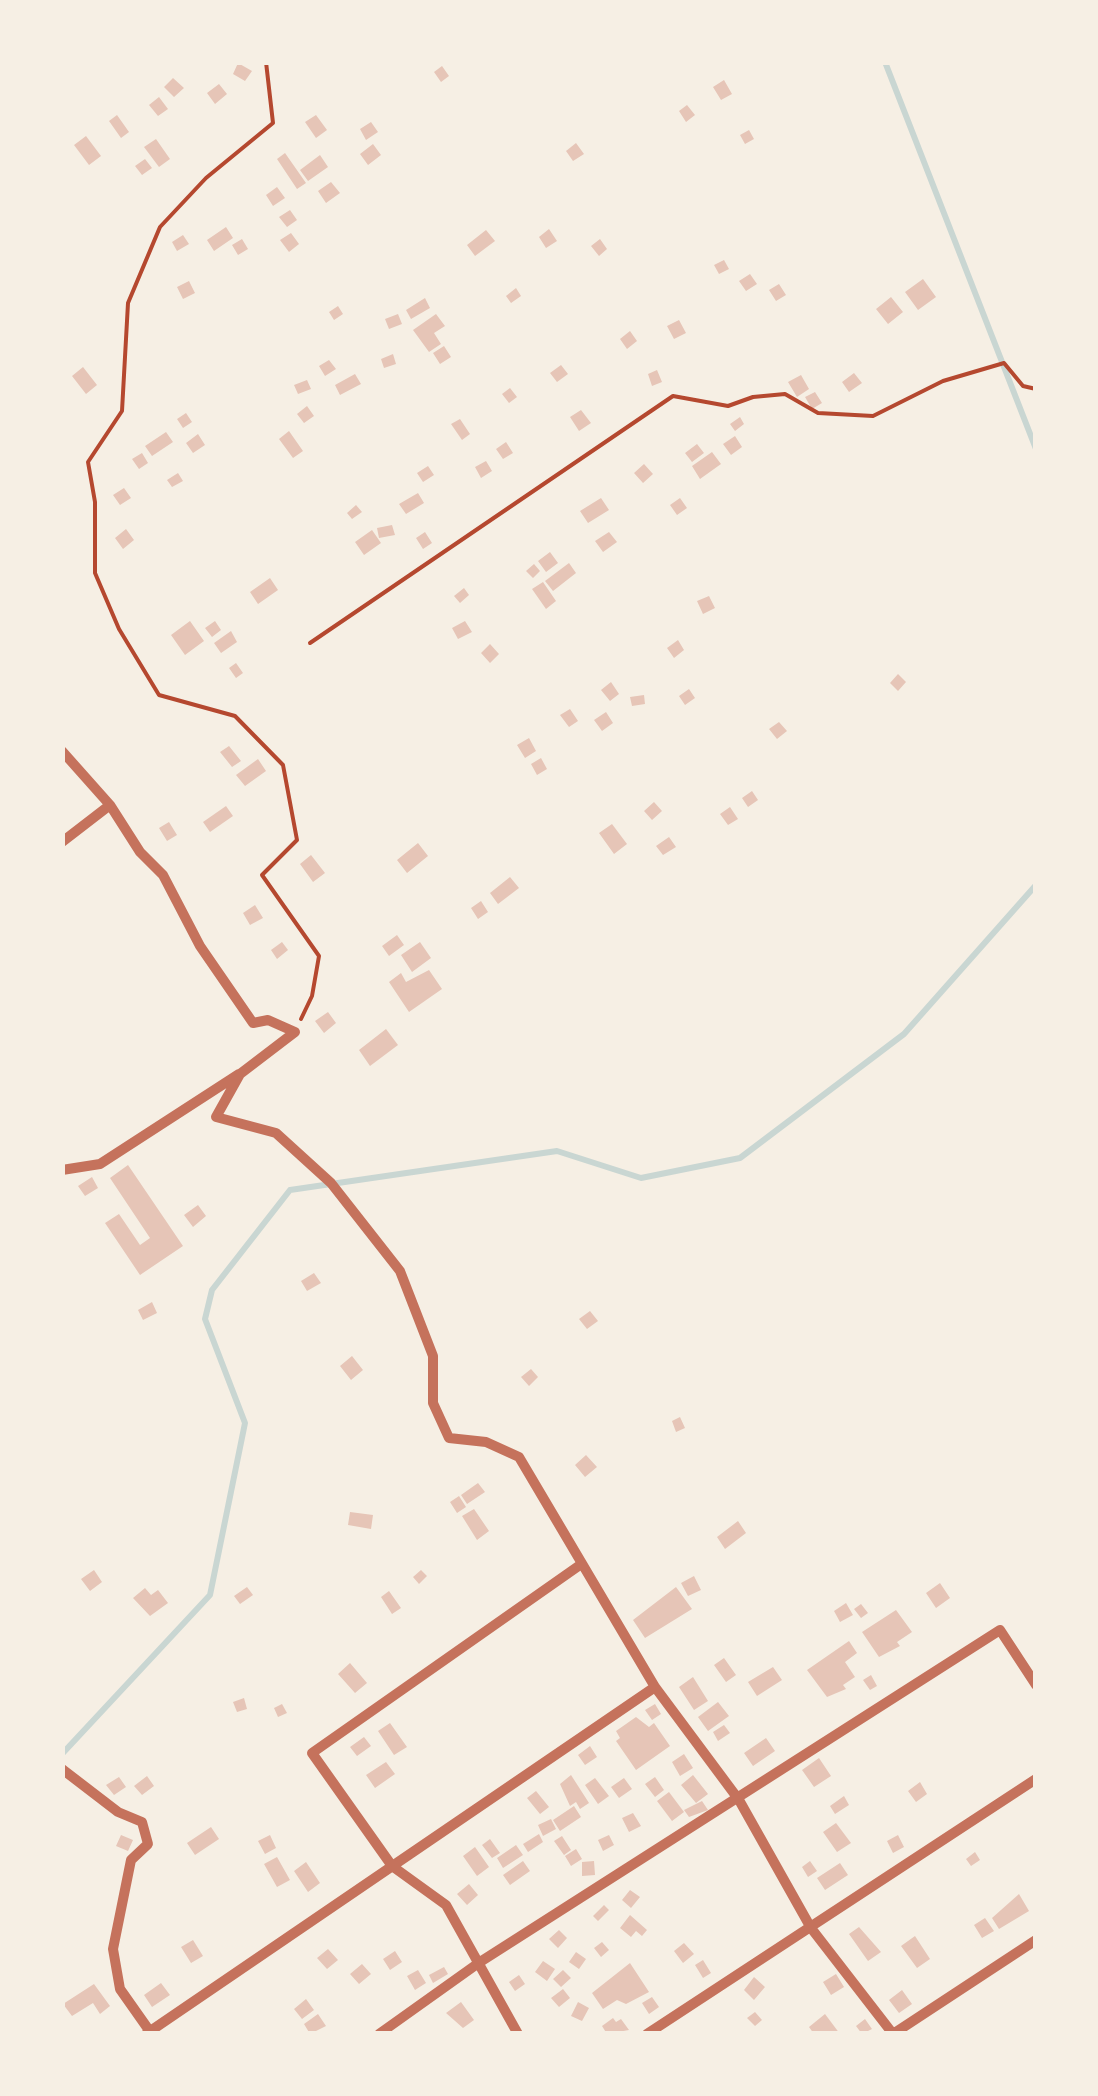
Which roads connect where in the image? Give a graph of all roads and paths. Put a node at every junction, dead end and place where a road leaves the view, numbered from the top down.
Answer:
1 (266, 62) edge
2 (1036, 389) edge
3 (310, 643) dead end
4 (62, 750) edge
5 (110, 805) junction
6 (62, 842) edge
7 (295, 1032) junction
8 (240, 1074) junction
9 (62, 1170) edge
10 (580, 1565) junction
11 (1036, 1685) edge
12 (654, 1687) junction
13 (62, 1768) edge
14 (1036, 1779) edge
15 (739, 1800) junction
16 (392, 1866) junction
17 (812, 1928) junction
18 (1036, 1940) edge
19 (480, 1962) junction
20 (149, 2033) edge
21 (380, 2034) edge
22 (518, 2034) edge
23 (647, 2034) edge
24 (893, 2034) edge

1 - 7 path
2 - 3 path
4 - 5 street
5 - 6 street
5 - 7 street
7 - 8 street
8 - 9 street
8 - 10 street
10 - 12 street
10 - 16 street
11 - 15 street
12 - 15 street
12 - 16 street
13 - 20 street
14 - 17 street
15 - 17 street
15 - 19 street
16 - 19 street
16 - 20 street
17 - 23 street
17 - 24 street
18 - 24 street
19 - 21 street
19 - 22 street

